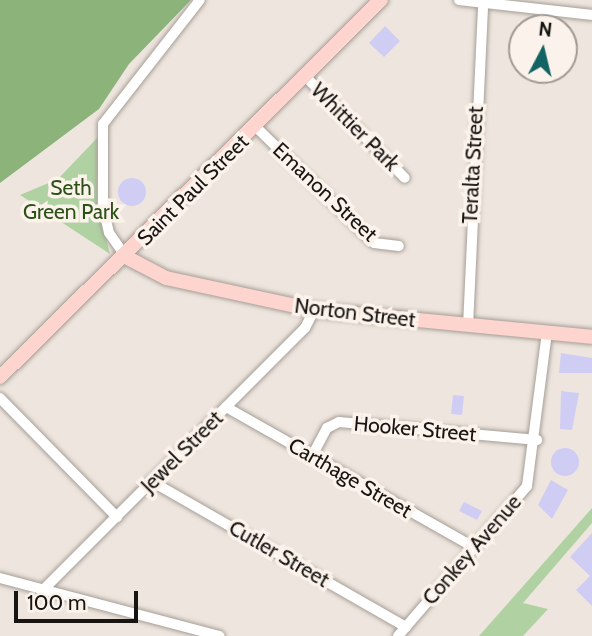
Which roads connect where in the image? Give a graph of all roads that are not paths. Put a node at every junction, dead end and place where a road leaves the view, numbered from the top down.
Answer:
1 (200, 0) edge
2 (381, 0) edge
3 (460, 0) edge
4 (483, 5) junction
5 (592, 15) edge
6 (306, 77) junction
7 (256, 127) junction
8 (405, 178) dead end
9 (399, 246) dead end
10 (126, 257) junction
11 (314, 310) junction
12 (468, 326) junction
13 (547, 333) junction
14 (592, 337) edge
15 (0, 377) edge
16 (0, 398) edge
17 (226, 407) junction
18 (537, 440) junction
19 (312, 456) junction
20 (151, 481) junction
21 (117, 517) junction
22 (475, 548) junction
23 (0, 578) edge
24 (44, 589) junction
25 (406, 627) junction
26 (219, 636) edge
27 (398, 636) edge

1 - 10 street
2 - 6 main road, Saint Paul Street
3 - 4 street
4 - 5 street
4 - 12 street, Teralta Street
6 - 7 main road, Saint Paul Street
6 - 8 street, Whittier Park
7 - 9 street, Emanon Street
7 - 10 main road, Saint Paul Street
10 - 11 main road, Norton Street
10 - 15 main road, Saint Paul Street
11 - 12 main road, Norton Street
11 - 17 street, Jewel Street
12 - 13 main road, Norton Street
13 - 14 main road, Norton Street
13 - 18 street, Conkey Avenue
16 - 21 street
17 - 19 street, Carthage Street
17 - 20 street, Jewel Street
18 - 19 street, Hooker Street
18 - 22 street, Conkey Avenue
19 - 22 street, Carthage Street
20 - 21 street, Jewel Street
20 - 25 street, Cutler Street
21 - 24 street, Jewel Street
22 - 25 street, Conkey Avenue
23 - 24 street
24 - 26 street
25 - 27 street, Conkey Avenue

